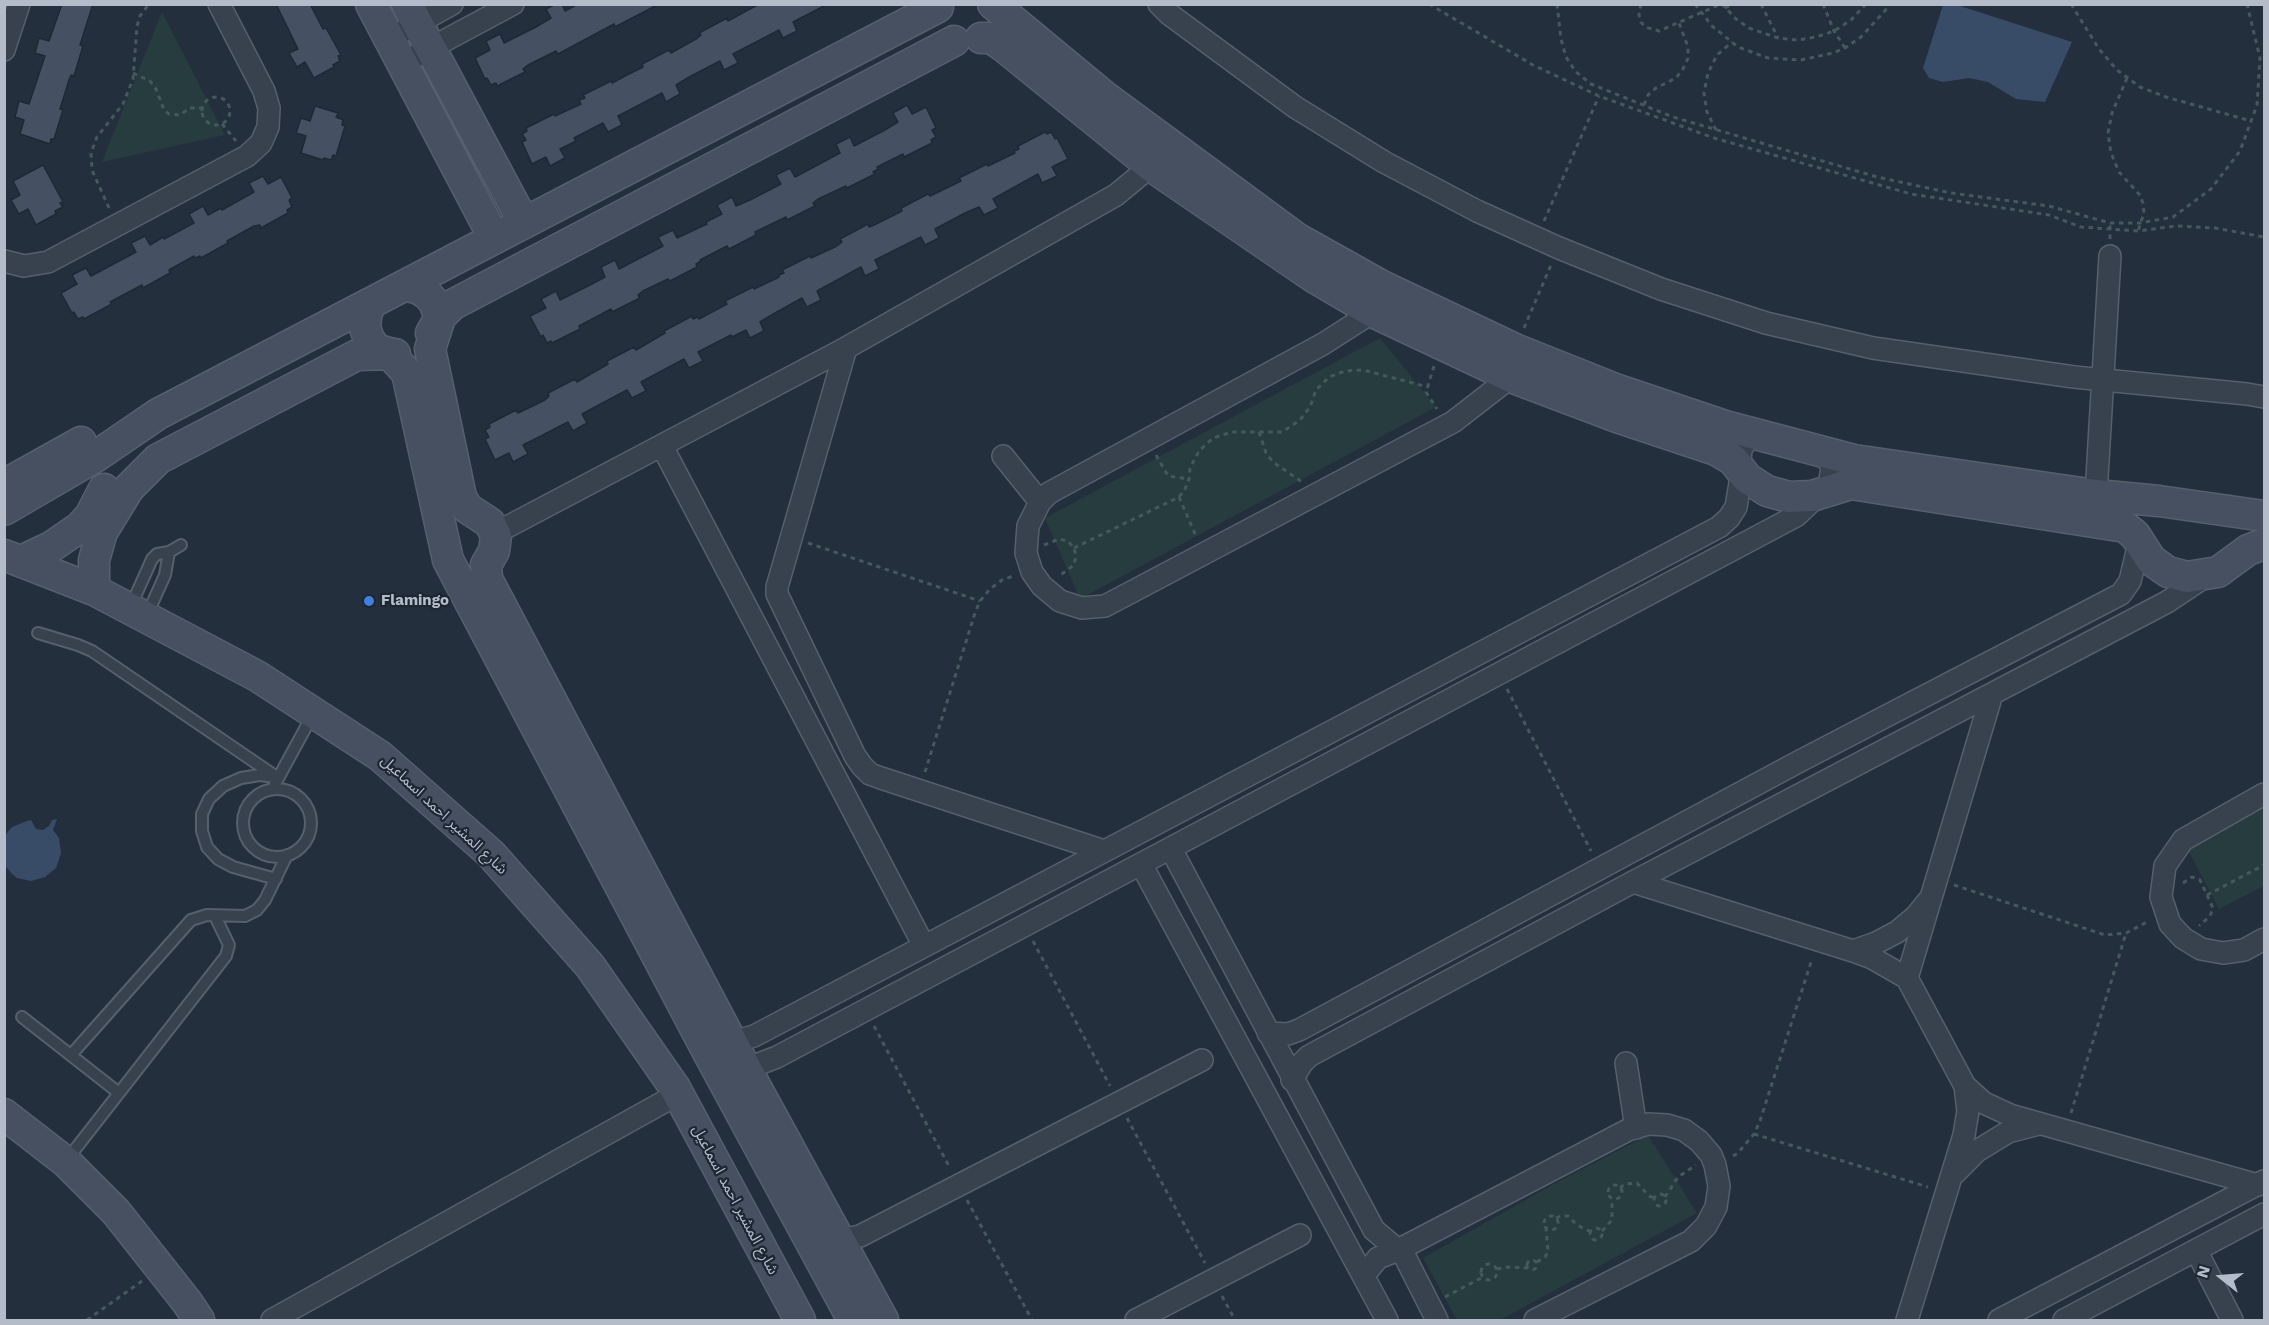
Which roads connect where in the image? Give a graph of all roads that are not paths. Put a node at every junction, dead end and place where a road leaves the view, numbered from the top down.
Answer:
1 (19, 4) edge
2 (219, 4) edge
3 (371, 4) edge
4 (452, 4) edge
5 (513, 4) edge
6 (992, 4) edge
7 (1159, 4) edge
8 (939, 6) edge
9 (418, 25) edge
10 (968, 40) junction
11 (4, 50) edge
12 (395, 51) junction
13 (1151, 166) junction
14 (524, 223) junction
15 (494, 238) junction
16 (2110, 256) dead end
17 (4, 261) edge
18 (406, 286) junction
19 (370, 304) junction
20 (1373, 312) junction
21 (440, 318) junction
22 (846, 348) junction
23 (389, 353) junction
24 (1513, 363) junction
25 (2103, 379) junction
26 (2265, 397) edge
27 (150, 419) junction
28 (1754, 434) junction
29 (662, 446) junction
30 (91, 448) junction
31 (169, 453) junction
32 (1825, 453) junction
33 (1003, 456) dead end
34 (1742, 471) junction
35 (4, 485) edge
36 (1823, 492) junction
37 (114, 493) junction
38 (2096, 495) junction
39 (2159, 501) junction
40 (1040, 502) junction
41 (2222, 508) junction
42 (4, 510) edge
43 (2265, 516) edge
44 (483, 520) junction
45 (441, 533) junction
46 (2139, 543) junction
47 (2265, 544) edge
48 (182, 545) dead end
49 (170, 552) junction
50 (13, 558) edge
51 (486, 565) junction
52 (2221, 568) junction
53 (455, 573) junction
54 (94, 590) junction
55 (138, 614) junction
56 (38, 633) dead end
57 (1992, 694) junction
58 (313, 713) junction
59 (1800, 762) junction
60 (278, 778) junction
61 (1812, 788) junction
62 (272, 789) junction
63 (2265, 794) edge
64 (1171, 849) junction
65 (1104, 851) junction
66 (287, 855) junction
67 (1141, 864) junction
68 (1066, 872) junction
69 (276, 879) junction
70 (1633, 882) junction
71 (1934, 889) junction
72 (1078, 898) junction
73 (215, 916) junction
74 (2265, 939) edge
75 (924, 946) junction
76 (1853, 951) junction
77 (1908, 978) junction
78 (22, 1017) dead end
79 (1268, 1034) junction
80 (721, 1049) junction
81 (70, 1055) junction
82 (1202, 1060) dead end
83 (1626, 1063) dead end
84 (736, 1076) junction
85 (1293, 1080) junction
86 (1965, 1086) junction
87 (119, 1093) junction
88 (678, 1094) junction
89 (4, 1114) edge
90 (2043, 1123) junction
91 (1636, 1128) junction
92 (66, 1162) junction
93 (2261, 1183) edge
94 (1949, 1185) junction
95 (2216, 1207) junction
96 (2265, 1214) edge
97 (2229, 1233) junction
98 (1300, 1235) dead end
99 (2159, 1237) junction
100 (840, 1240) junction
101 (1398, 1250) junction
102 (2196, 1250) junction
103 (2172, 1263) junction
104 (1364, 1275) junction
105 (1433, 1313) edge
106 (199, 1320) edge
107 (272, 1320) edge
108 (800, 1320) edge
109 (853, 1320) edge
110 (883, 1320) edge
111 (1136, 1320) edge
112 (1387, 1320) edge
113 (1535, 1320) edge
114 (1907, 1320) edge
115 (1999, 1320) edge
116 (2064, 1320) edge
117 (2232, 1320) edge

1 - 11 street
2 - 17 street
3 - 12 street
4 - 9 street
5 - 9 street
6 - 10 street
6 - 24 street
7 - 25 street
8 - 10 street
8 - 14 street
9 - 12 street
9 - 12 street
9 - 14 street
10 - 13 street
10 - 21 street
12 - 15 street
13 - 20 street
13 - 22 street
14 - 15 street
15 - 18 street
16 - 25 street
18 - 19 street
18 - 21 street
19 - 23 street
19 - 27 street
20 - 24 street
20 - 40 street
21 - 23 street
21 - 44 street
22 - 29 street
22 - 65 street
23 - 31 street
23 - 45 street
24 - 28 street
24 - 34 street
24 - 40 street
25 - 26 street
25 - 38 street
27 - 30 street
27 - 31 street
28 - 32 street
28 - 34 street
29 - 44 street
29 - 75 street
30 - 35 street
30 - 37 street
30 - 42 street
31 - 37 street
32 - 36 street
32 - 38 street
33 - 40 street
34 - 36 street
34 - 65 street
36 - 46 street
36 - 64 street
37 - 50 street
37 - 54 street
38 - 39 street
39 - 41 street
39 - 46 street
41 - 43 street
41 - 52 street
44 - 45 street
44 - 51 street
45 - 53 street
46 - 52 street
46 - 59 street
47 - 52 street
48 - 49 lane
49 - 55 lane
49 - 55 lane
50 - 54 street, شارع المشير احمد اسماعيل
51 - 53 street
51 - 80 street
52 - 57 street
53 - 80 street
54 - 55 street, شارع المشير احمد اسماعيل
55 - 58 street, شارع المشير احمد اسماعيل
56 - 60 lane
57 - 61 street
57 - 71 street
58 - 60 lane
58 - 88 street, شارع المشير احمد اسماعيل
59 - 61 street
59 - 79 street
60 - 62 lane
60 - 69 lane
61 - 70 street
62 - 66 lane
62 - 66 lane
63 - 74 street
64 - 67 street
64 - 79 street
65 - 68 street
66 - 69 lane
67 - 72 street
67 - 104 street
68 - 72 street
68 - 75 street
69 - 73 lane
70 - 76 street
70 - 85 street
71 - 76 street
71 - 77 street
72 - 84 street
73 - 81 lane
73 - 87 lane
75 - 80 street
76 - 77 street
77 - 86 street
78 - 81 lane
79 - 85 street
80 - 84 street
81 - 87 lane
82 - 100 street
83 - 91 street
84 - 100 street
84 - 109 street
85 - 101 street
86 - 90 street
86 - 94 street
87 - 92 lane
88 - 107 street
88 - 108 street, شارع المشير احمد اسماعيل
89 - 92 street
90 - 93 street
90 - 94 street
91 - 101 street
91 - 113 street
92 - 106 street
93 - 95 street
94 - 114 street
95 - 97 street
95 - 99 street
96 - 97 street
97 - 102 street
98 - 111 street
99 - 103 street
99 - 115 street
100 - 110 street
101 - 104 street
101 - 105 street
102 - 103 street
102 - 117 street
103 - 116 street
104 - 112 street

